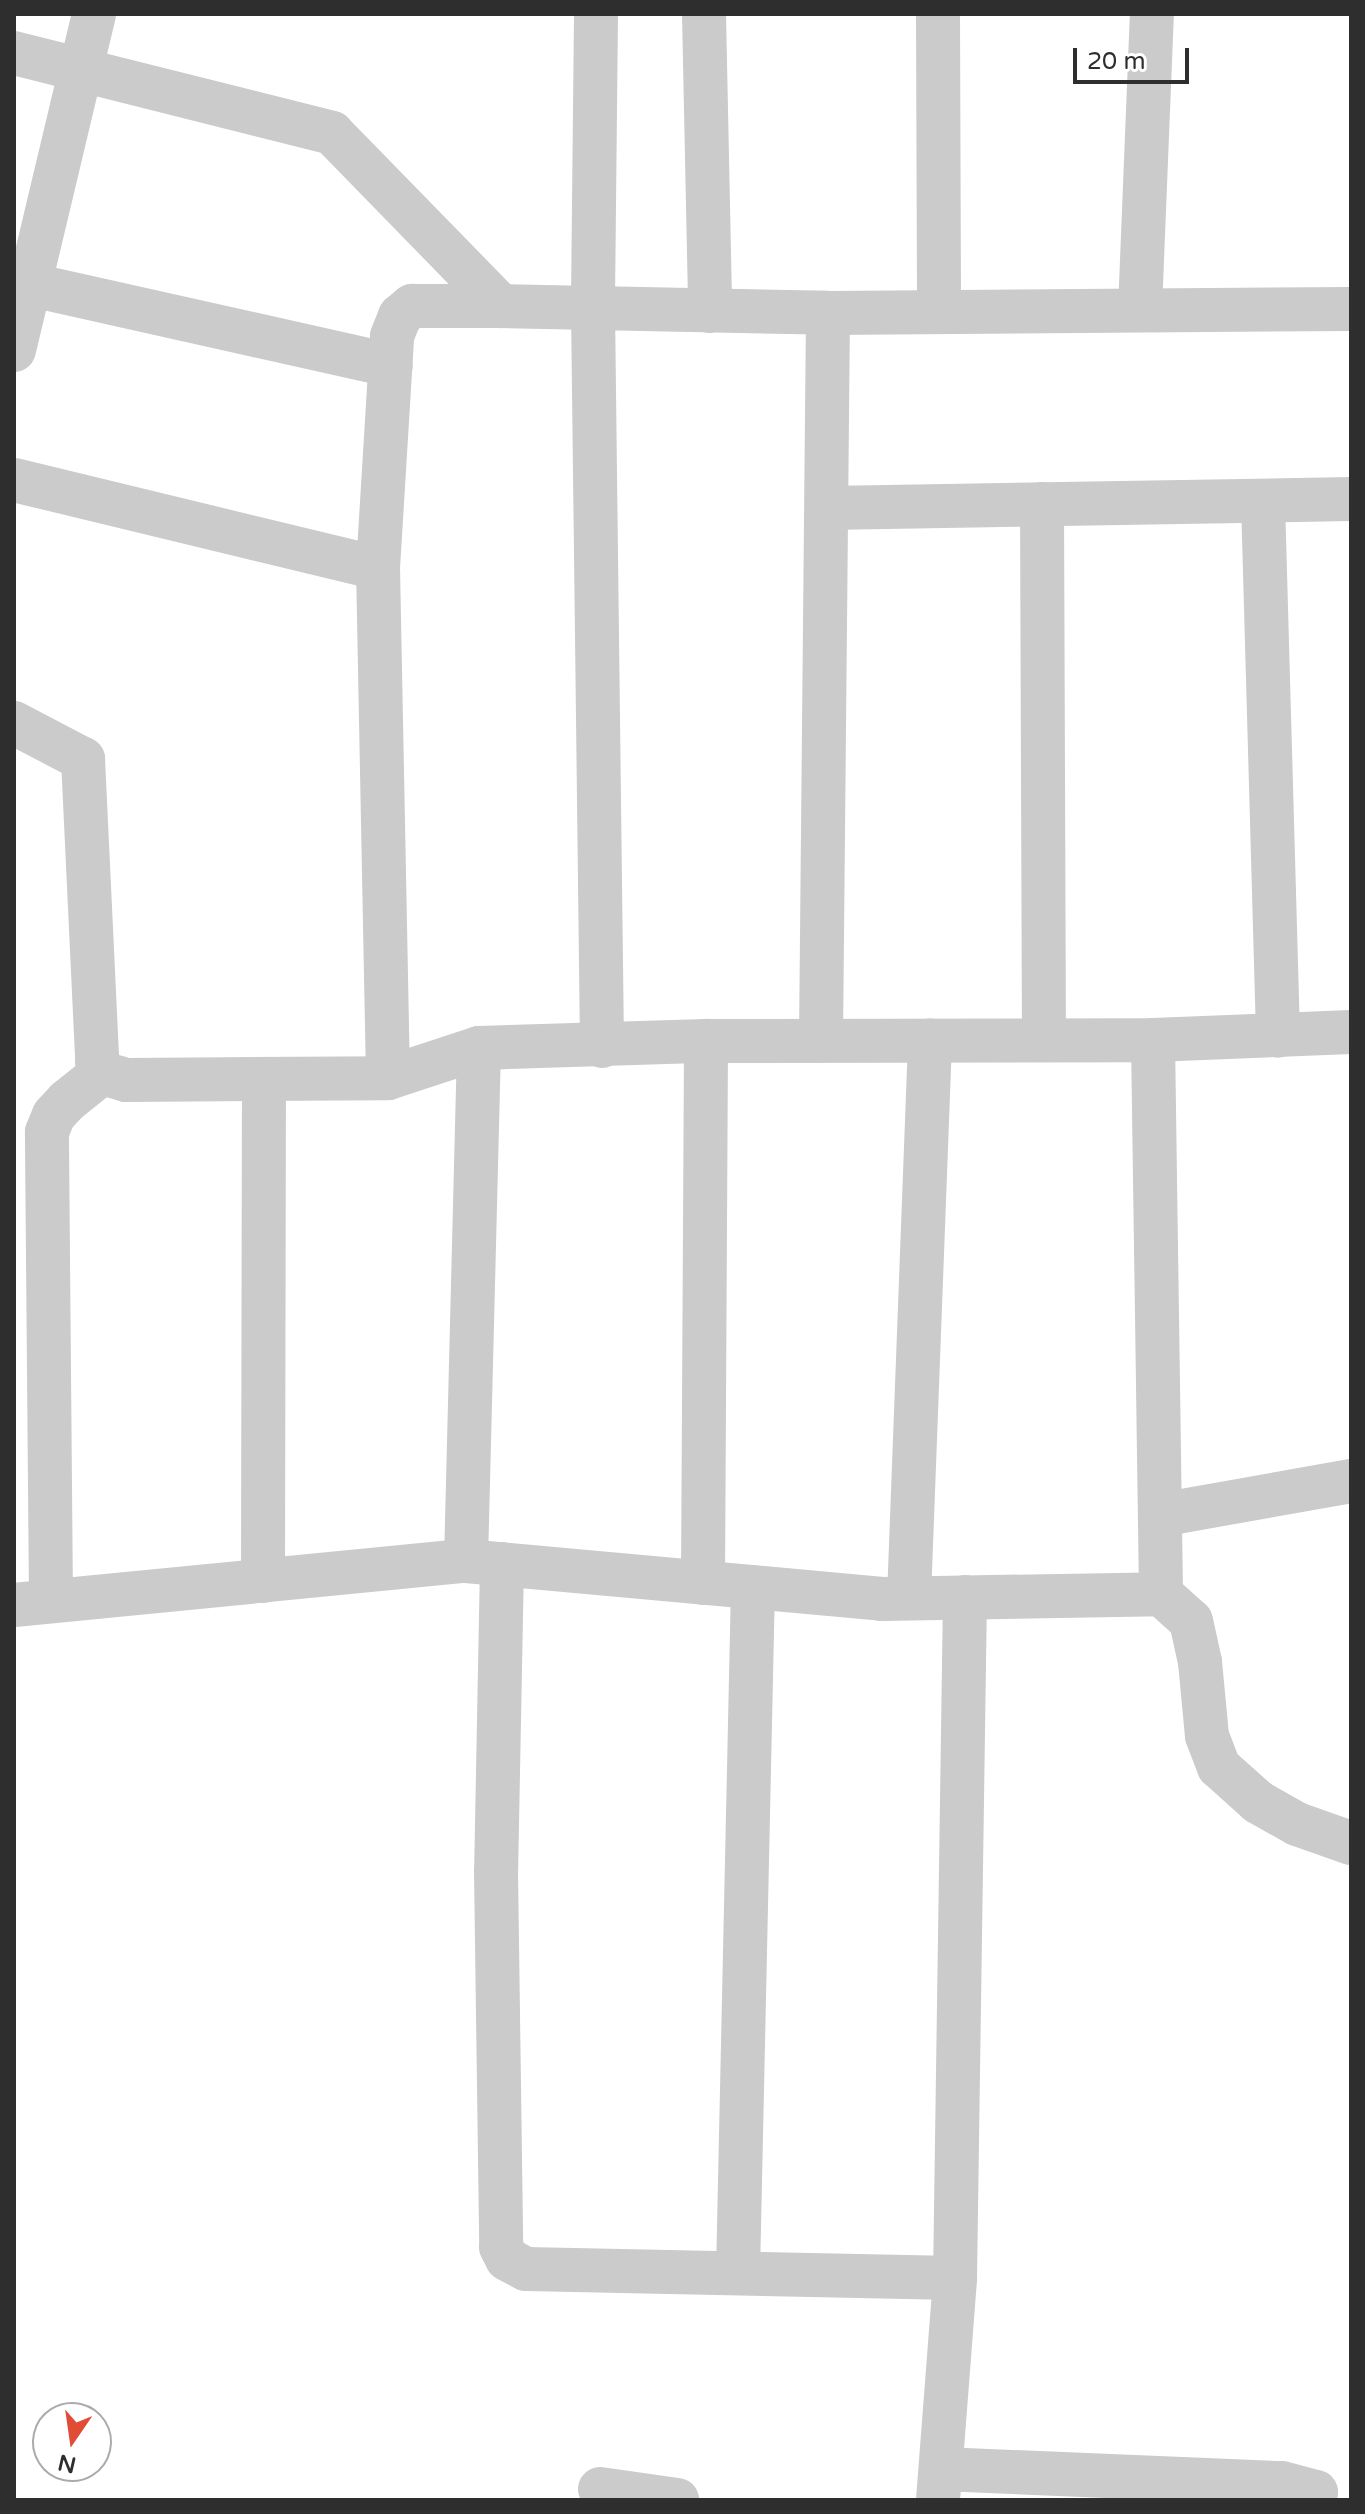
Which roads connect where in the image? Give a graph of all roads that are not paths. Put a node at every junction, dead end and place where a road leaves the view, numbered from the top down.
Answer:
1 (94, 14) edge
2 (596, 14) edge
3 (704, 14) edge
4 (938, 14) edge
5 (1152, 14) edge
6 (14, 53) edge
7 (81, 70) junction
8 (22, 283) edge
9 (501, 306) junction
10 (593, 309) junction
11 (1351, 309) edge
12 (1140, 310) junction
13 (710, 311) junction
14 (939, 312) junction
15 (828, 313) junction
16 (14, 350) edge
17 (391, 365) junction
18 (14, 480) edge
19 (1351, 499) edge
20 (1263, 501) junction
21 (1042, 504) junction
22 (827, 508) junction
23 (378, 568) junction
24 (14, 723) edge
25 (1351, 1032) edge
26 (1278, 1036) junction
27 (1044, 1039) junction
28 (930, 1040) junction
29 (1153, 1040) junction
30 (706, 1041) junction
31 (821, 1041) junction
32 (602, 1046) junction
33 (479, 1048) junction
34 (102, 1073) junction
35 (388, 1078) junction
36 (264, 1079) junction
37 (1351, 1481) edge
38 (1160, 1515) junction
39 (484, 1563) junction
40 (263, 1581) junction
41 (703, 1583) junction
42 (753, 1587) junction
43 (1161, 1594) junction
44 (965, 1597) junction
45 (909, 1598) junction
46 (32, 1603) edge
47 (1351, 1843) edge
48 (738, 2273) junction
49 (955, 2278) junction
50 (940, 2485) edge
51 (600, 2489) dead end
52 (677, 2500) edge
53 (1315, 2500) edge

1 - 7 street
2 - 10 street
3 - 13 street
4 - 14 street
5 - 12 street
6 - 7 street
7 - 8 street
7 - 9 street
8 - 16 street
8 - 17 street
9 - 10 street
9 - 17 street
10 - 13 street
10 - 32 street
11 - 12 street
12 - 14 street
13 - 15 street
14 - 15 street
15 - 22 street
17 - 23 street
18 - 23 street
19 - 20 street
20 - 21 street
20 - 26 street
21 - 22 street
21 - 27 street
22 - 31 street
23 - 35 street
24 - 34 street
25 - 26 street
26 - 29 street
27 - 28 street
27 - 29 street
28 - 31 street
28 - 45 street
29 - 38 street
30 - 31 street
30 - 32 street
30 - 41 street
32 - 33 street
33 - 35 street
33 - 39 street
34 - 36 street
34 - 46 street
35 - 36 street
36 - 40 street
37 - 38 street
38 - 43 street
39 - 40 street
39 - 41 street
39 - 48 street
40 - 46 street
41 - 42 street
42 - 45 street
42 - 48 street
43 - 44 street
43 - 47 street
44 - 45 street
44 - 49 street
48 - 49 street
49 - 50 street
50 - 53 street
51 - 52 street

